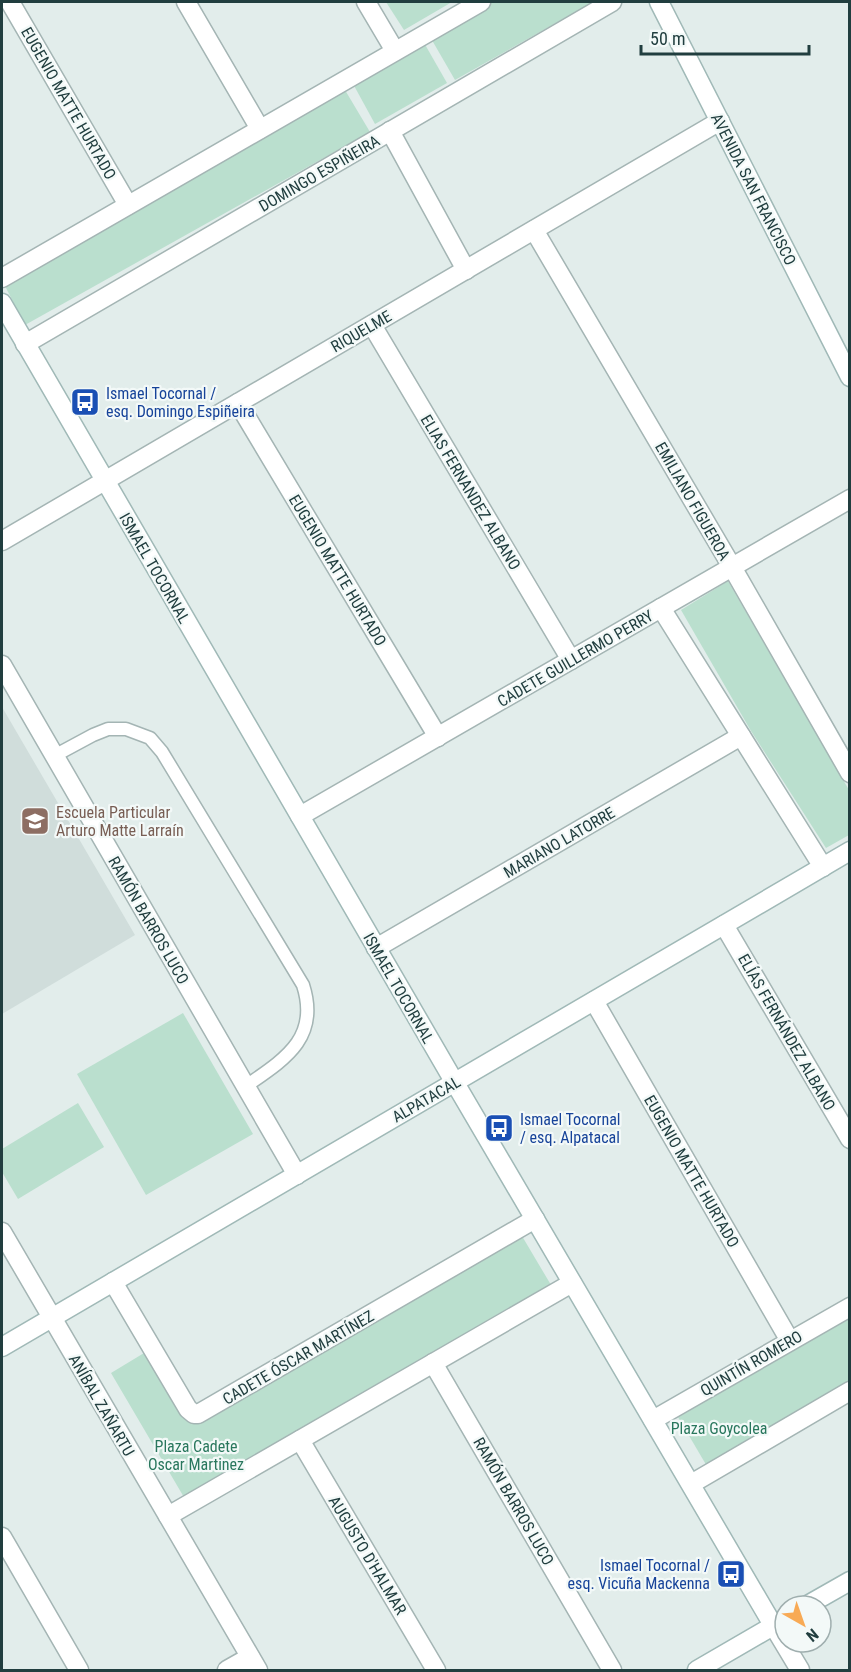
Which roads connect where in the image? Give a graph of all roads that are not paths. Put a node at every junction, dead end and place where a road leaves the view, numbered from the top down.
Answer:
1 (10, 2) edge
2 (186, 2) edge
3 (366, 2) edge
4 (612, 2) edge
5 (659, 2) edge
6 (473, 3) edge
7 (394, 51) junction
8 (720, 121) junction
9 (260, 129) junction
10 (390, 131) junction
11 (128, 205) junction
12 (534, 230) junction
13 (466, 270) junction
14 (2, 278) edge
15 (2, 303) edge
16 (372, 325) junction
17 (25, 344) junction
18 (849, 377) edge
19 (238, 403) junction
20 (105, 481) junction
21 (849, 499) edge
22 (2, 541) edge
23 (732, 567) junction
24 (660, 608) junction
25 (571, 660) junction
26 (2, 665) edge
27 (438, 736) junction
28 (741, 736) junction
29 (54, 756) junction
30 (849, 773) edge
31 (300, 816) junction
32 (849, 851) edge
33 (823, 867) junction
34 (724, 925) junction
35 (376, 948) junction
36 (594, 1001) junction
37 (454, 1083) junction
38 (246, 1086) junction
39 (849, 1139) edge
40 (297, 1174) junction
41 (535, 1219) junction
42 (2, 1232) edge
43 (113, 1282) junction
44 (572, 1283) junction
45 (849, 1307) edge
46 (51, 1318) junction
47 (790, 1341) junction
48 (2, 1347) edge
49 (433, 1363) junction
50 (849, 1391) edge
51 (653, 1420) junction
52 (300, 1440) junction
53 (691, 1484) junction
54 (168, 1516) junction
55 (2, 1537) edge
56 (849, 1581) edge
57 (827, 1594) edge
58 (773, 1613) edge
59 (773, 1626) edge
60 (793, 1654) edge
61 (254, 1664) edge
62 (79, 1671) edge
63 (227, 1671) edge
64 (436, 1671) edge
65 (612, 1671) edge
66 (697, 1671) edge
67 (800, 1671) edge

1 - 11 street, EUGENIO MATTE HURTADO
2 - 9 street
3 - 7 street
4 - 10 street, DOMINGO ESPIÑEIRA
5 - 8 street, AVENIDA SAN FRANCISCO
6 - 7 street
7 - 9 street
8 - 12 street, RIQUELME
8 - 18 street, AVENIDA SAN FRANCISCO
9 - 11 street
10 - 13 street
10 - 17 street, DOMINGO ESPIÑEIRA
11 - 14 street
12 - 13 street, RIQUELME
12 - 23 street, EMILIANO FIGUEROA
13 - 16 street, RIQUELME
15 - 17 street, ISMAEL TOCORNAL
16 - 19 street, RIQUELME
16 - 25 street, ELIAS FERNANDEZ ALBANO
17 - 20 street, ISMAEL TOCORNAL
19 - 20 street, RIQUELME
19 - 27 street, EUGENIO MATTE HURTADO
20 - 22 street, RIQUELME
20 - 31 street, ISMAEL TOCORNAL
21 - 23 street, CADETE GUILLERMO PERRY
23 - 24 street, CADETE GUILLERMO PERRY
23 - 30 street, EMILIANO FIGUEROA
24 - 25 street, CADETE GUILLERMO PERRY
24 - 28 street
25 - 27 street, CADETE GUILLERMO PERRY
26 - 29 street, RAMÓN BARROS LUCO
27 - 31 street, CADETE GUILLERMO PERRY
28 - 33 street
28 - 35 street, MARIANO LATORRE
29 - 38 street, RAMÓN BARROS LUCO
29 - 38 lane
31 - 35 street, ISMAEL TOCORNAL
32 - 33 street, ALPATACAL
33 - 34 street, ALPATACAL
34 - 36 street, ALPATACAL
34 - 39 street, ELÍAS FERNÁNDEZ ALBANO
35 - 37 street, ISMAEL TOCORNAL
36 - 37 street, ALPATACAL
36 - 47 street, EUGENIO MATTE HURTADO
37 - 40 street, ALPATACAL
37 - 41 street, ISMAEL TOCORNAL
38 - 40 street, RAMÓN BARROS LUCO
40 - 43 street, ALPATACAL
41 - 43 street, CADETE ÓSCAR MARTÍNEZ
41 - 44 street, ISMAEL TOCORNAL
42 - 46 street, ANÍBAL ZAÑARTU
43 - 46 street, ALPATACAL
44 - 49 street
44 - 51 street, ISMAEL TOCORNAL
45 - 47 street, QUINTÍN ROMERO
46 - 48 street, ALPATACAL
46 - 54 street, ANÍBAL ZAÑARTU
47 - 51 street, QUINTÍN ROMERO
49 - 52 street
49 - 65 street, RAMÓN BARROS LUCO
50 - 53 street
51 - 53 street, ISMAEL TOCORNAL
52 - 54 street
52 - 64 street, AUGUSTO D'HALMAR
53 - 58 street, ISMAEL TOCORNAL
54 - 61 street, ANÍBAL ZAÑARTU
55 - 62 street
56 - 57 street
59 - 66 street
60 - 67 street, ISMAEL TOCORNAL
61 - 63 street

